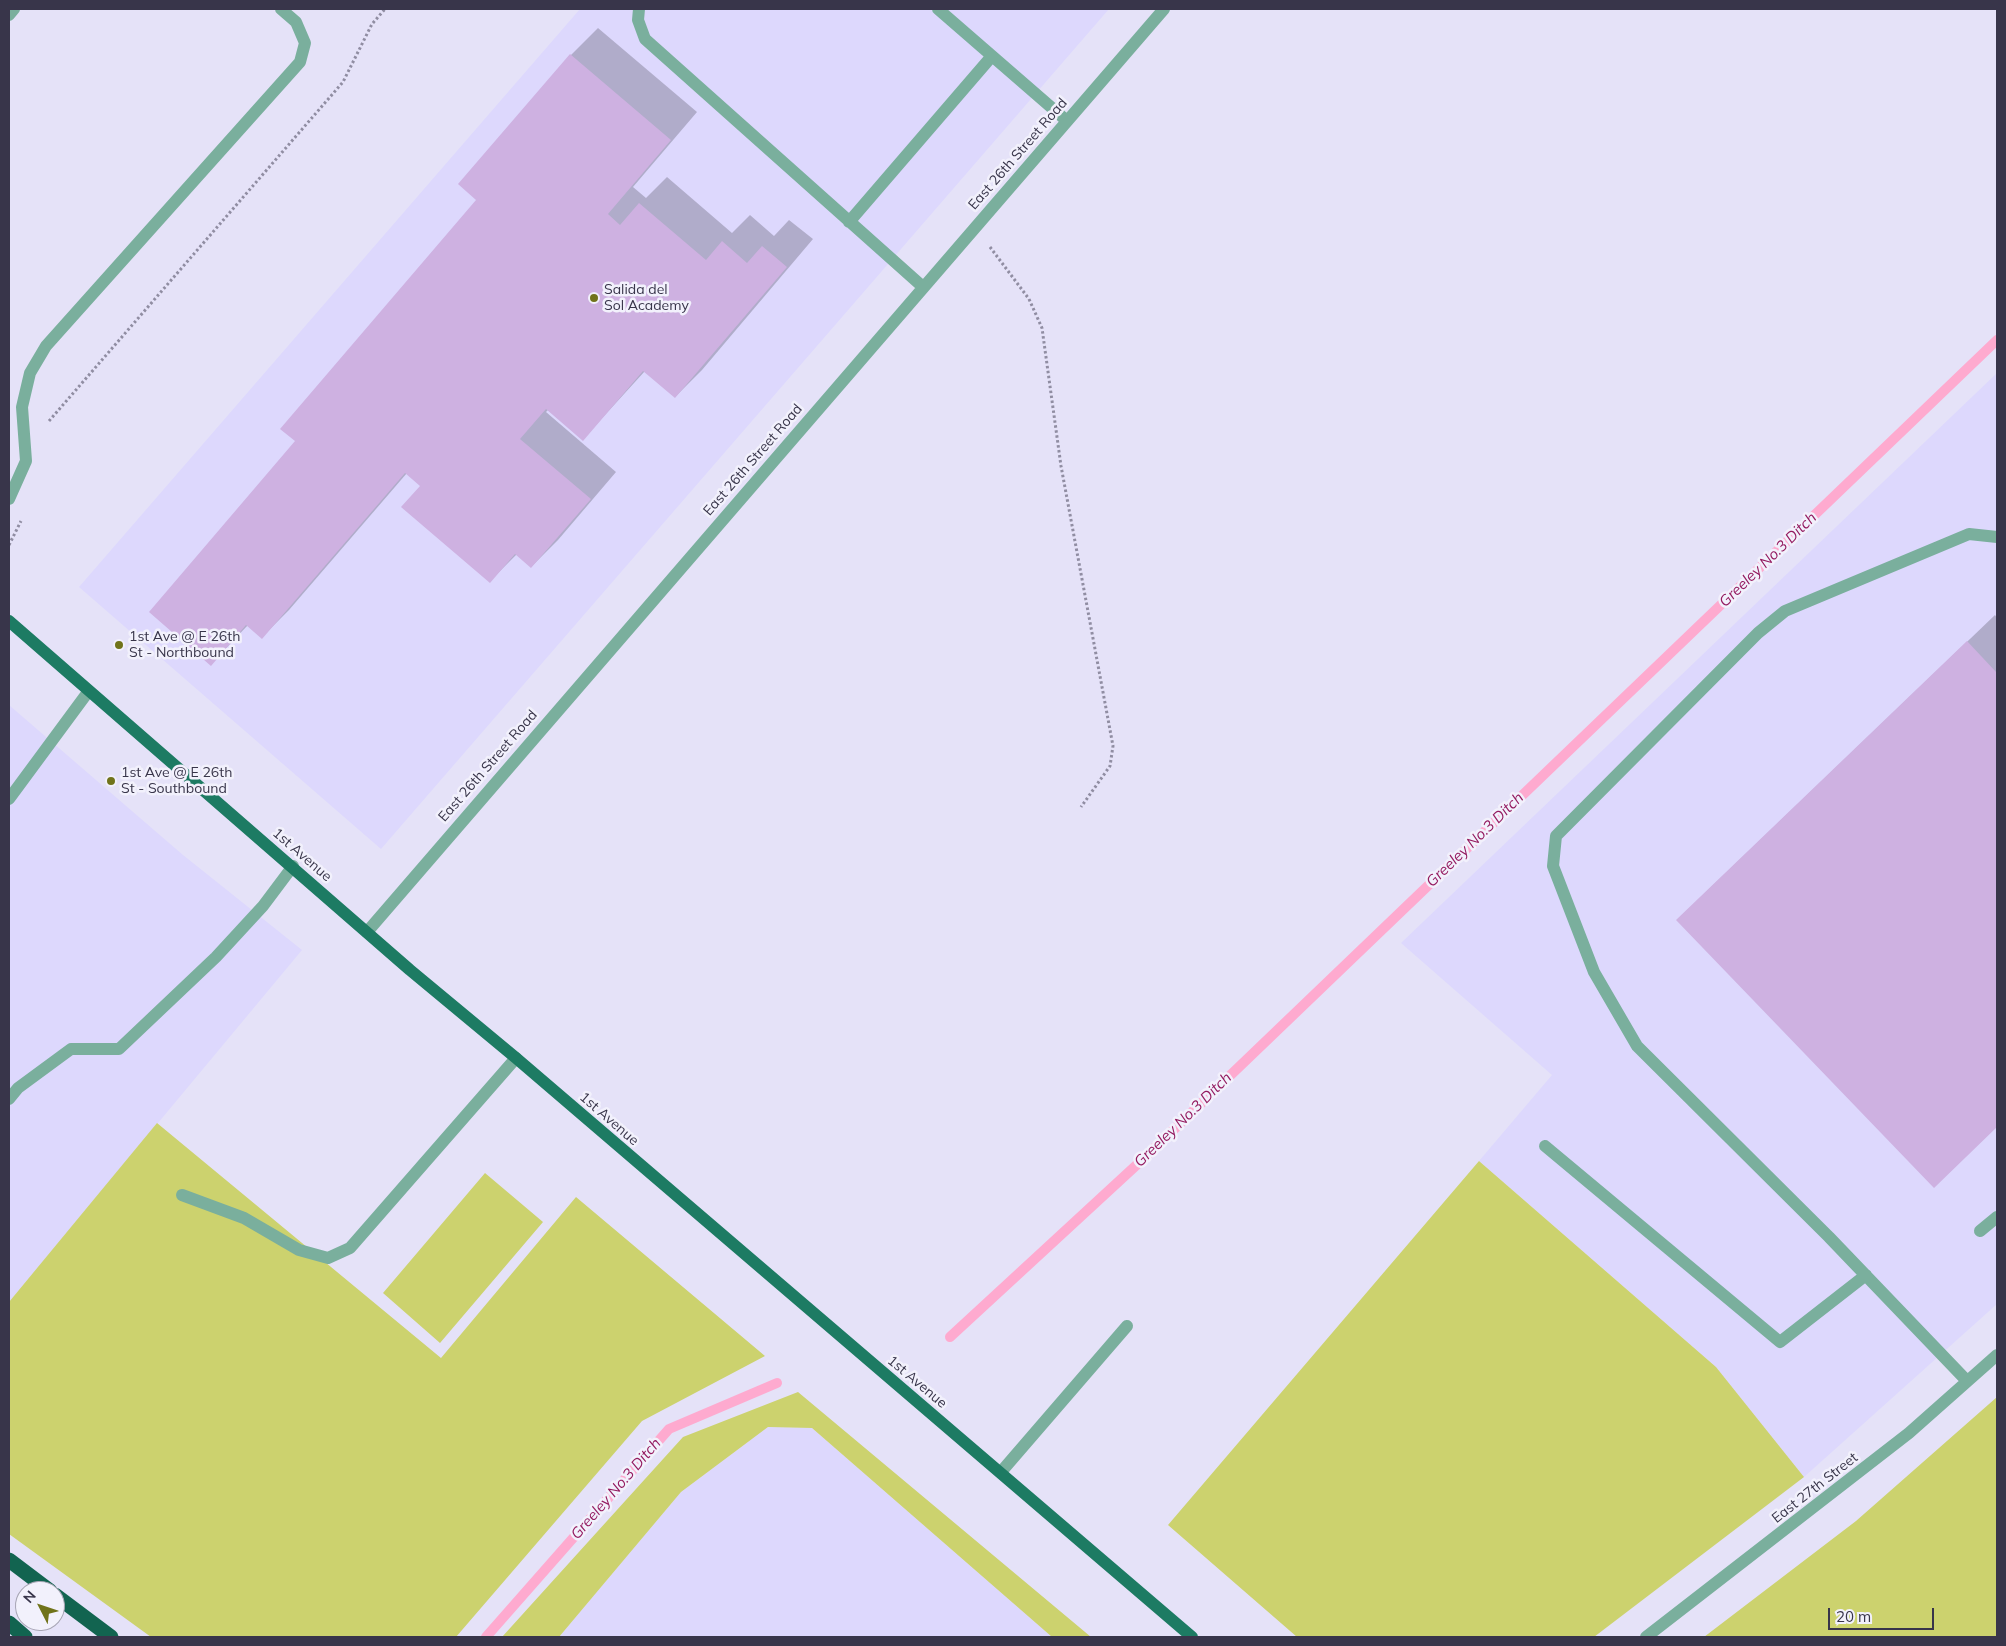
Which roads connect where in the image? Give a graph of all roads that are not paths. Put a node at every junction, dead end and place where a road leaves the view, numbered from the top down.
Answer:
1 (14, 9) edge
2 (281, 9) edge
3 (640, 9) edge
4 (938, 9) edge
5 (1164, 9) edge
6 (9, 15) edge
7 (992, 56) junction
8 (1067, 120) junction
9 (848, 222) junction
10 (923, 287) junction
11 (9, 499) edge
12 (1997, 538) edge
13 (9, 621) edge
14 (88, 692) junction
15 (9, 799) edge
16 (293, 866) junction
17 (367, 932) junction
18 (516, 1058) junction
19 (9, 1099) edge
20 (1545, 1146) dead end
21 (182, 1194) dead end
22 (1997, 1217) edge
23 (1980, 1231) dead end
24 (1866, 1275) junction
25 (1127, 1326) dead end
26 (1997, 1355) edge
27 (1968, 1381) junction
28 (1001, 1472) junction
29 (9, 1560) edge
30 (37, 1581) edge
31 (65, 1602) edge
32 (9, 1623) edge
33 (25, 1637) edge
34 (112, 1637) edge
35 (1192, 1637) edge
36 (1646, 1637) edge

1 - 6 street
2 - 11 street
3 - 9 street
4 - 7 street
5 - 8 street, East 26th Street Road
7 - 8 street
7 - 9 street
8 - 10 street, East 26th Street Road
9 - 10 street
10 - 17 street, East 26th Street Road
12 - 24 street
13 - 14 main road, 1st Avenue
14 - 15 street
14 - 16 main road, 1st Avenue
16 - 17 main road, 1st Avenue
16 - 19 street
17 - 18 main road, 1st Avenue
18 - 21 street
18 - 28 main road, 1st Avenue
20 - 24 street
22 - 23 street
24 - 27 street
25 - 28 street
26 - 27 street, East 27th Street
27 - 36 street, East 27th Street
28 - 35 main road, 1st Avenue
29 - 30 highway
31 - 34 highway
32 - 33 highway

